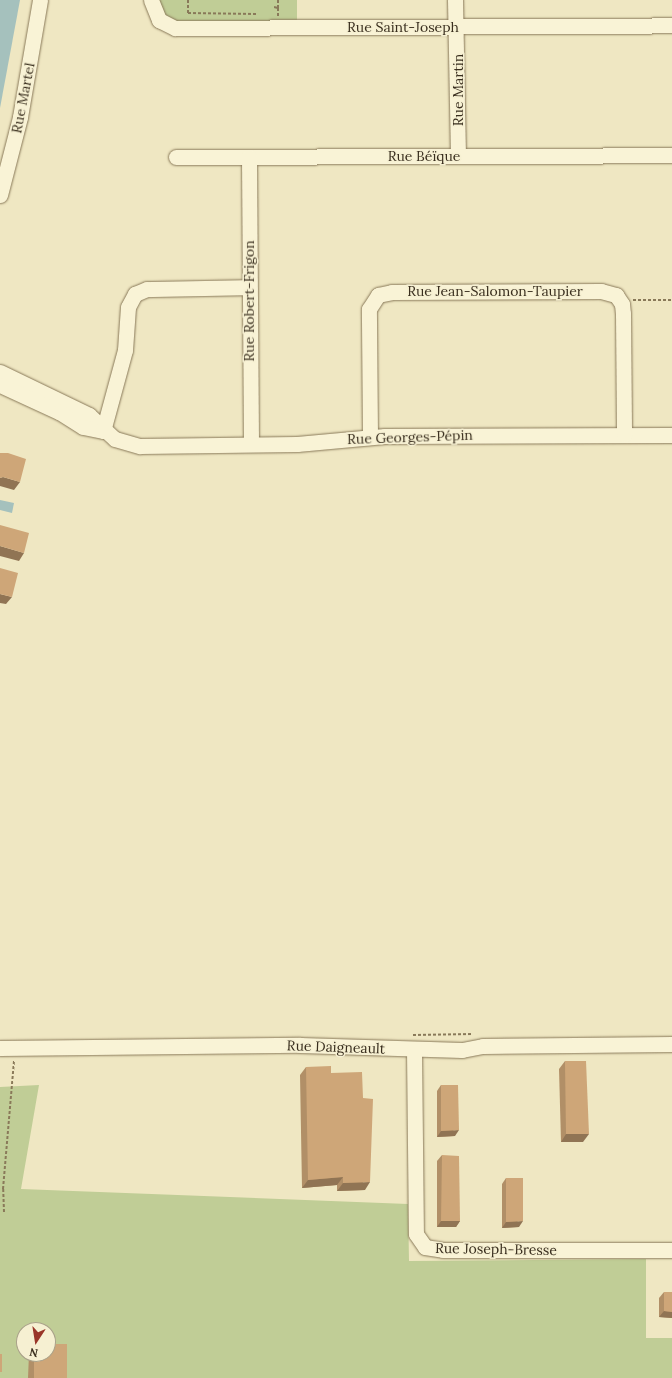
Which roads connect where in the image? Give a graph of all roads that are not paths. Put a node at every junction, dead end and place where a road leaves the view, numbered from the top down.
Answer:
1 (40, 0) edge
2 (151, 0) edge
3 (455, 0) edge
4 (672, 25) edge
5 (456, 26) junction
6 (672, 155) edge
7 (458, 156) junction
8 (176, 157) dead end
9 (249, 157) junction
10 (0, 194) edge
11 (248, 287) junction
12 (0, 372) edge
13 (0, 385) edge
14 (103, 431) junction
15 (624, 434) junction
16 (672, 434) edge
17 (370, 436) junction
18 (251, 444) junction
19 (672, 1044) edge
20 (0, 1048) edge
21 (414, 1049) junction
22 (672, 1250) edge

1 - 10 street, Rue Martel
2 - 5 street, Rue Saint-Joseph
3 - 5 street, Rue Martin
4 - 5 street, Rue Saint-Joseph
5 - 7 street, Rue Martin
6 - 7 street, Rue Béïque
7 - 9 street, Rue Béïque
8 - 9 street, Rue Béïque
9 - 11 street, Rue Robert-Frigon
11 - 14 street
11 - 18 street, Rue Robert-Frigon
12 - 14 street, Rue Georges-Pépin
13 - 14 street, Rue Georges-Pépin
14 - 18 street, Rue Georges-Pépin
15 - 16 street, Rue Georges-Pépin
15 - 17 street, Rue Georges-Pépin
15 - 17 street, Rue Jean-Salomon-Taupier
17 - 18 street, Rue Georges-Pépin
19 - 21 street, Rue Daigneault
20 - 21 street, Rue Daigneault
21 - 22 street, Rue Joseph-Bresse

